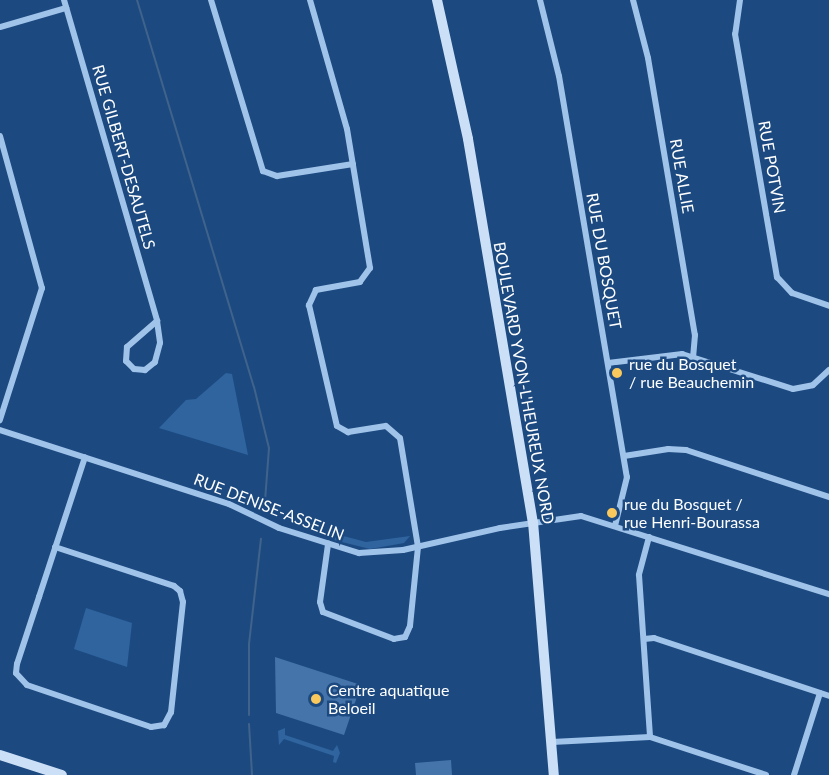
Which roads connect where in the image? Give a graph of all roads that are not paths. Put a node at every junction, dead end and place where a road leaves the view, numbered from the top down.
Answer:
1 (64, 0) edge
2 (212, 0) edge
3 (310, 0) edge
4 (436, 0) edge
5 (540, 0) edge
6 (633, 0) edge
7 (740, 0) edge
8 (66, 8) junction
9 (0, 27) edge
10 (0, 136) edge
11 (353, 164) junction
12 (829, 306) edge
13 (157, 321) junction
14 (693, 357) junction
15 (608, 363) junction
16 (829, 370) edge
17 (0, 420) edge
18 (0, 430) edge
19 (624, 456) junction
20 (85, 457) junction
21 (829, 497) edge
22 (533, 522) junction
23 (615, 526) junction
24 (649, 537) junction
25 (328, 544) junction
26 (55, 547) junction
27 (418, 547) junction
28 (829, 594) edge
29 (644, 639) junction
30 (820, 693) junction
31 (829, 696) edge
32 (650, 737) junction
33 (552, 742) junction
34 (0, 754) edge
35 (62, 775) edge
36 (554, 775) edge
37 (766, 775) edge
38 (794, 775) edge

1 - 8 street, RUE GILBERT-DESAUTELS
2 - 11 street
3 - 11 street
4 - 22 street, BOULEVARD YVON-L'HEUREUX NORD
5 - 15 street, RUE DU BOSQUET
6 - 14 street, RUE ALLIE
7 - 12 street, RUE POTVIN
8 - 9 street
8 - 13 street, RUE GILBERT-DESAUTELS
10 - 17 street
11 - 27 street
13 - 13 street, RUE GILBERT-DESAUTELS
14 - 15 street
14 - 16 street
15 - 19 street, RUE DU BOSQUET
18 - 20 street, RUE DENISE-ASSELIN
19 - 21 street
19 - 23 street, RUE DU BOSQUET
20 - 25 street, RUE DENISE-ASSELIN
20 - 26 street
22 - 23 street, RUE DENISE-ASSELIN
22 - 27 street, RUE DENISE-ASSELIN
22 - 33 street, BOULEVARD YVON-L'HEUREUX NORD
23 - 24 street, RUE DENISE-ASSELIN
24 - 28 street, RUE DENISE-ASSELIN
24 - 29 street
25 - 27 street, RUE DENISE-ASSELIN
25 - 27 street
26 - 26 street
29 - 30 street
29 - 32 street
30 - 31 street
30 - 38 street
32 - 33 street
32 - 37 street
33 - 36 street, BOULEVARD YVON-L'HEUREUX NORD
34 - 35 street

